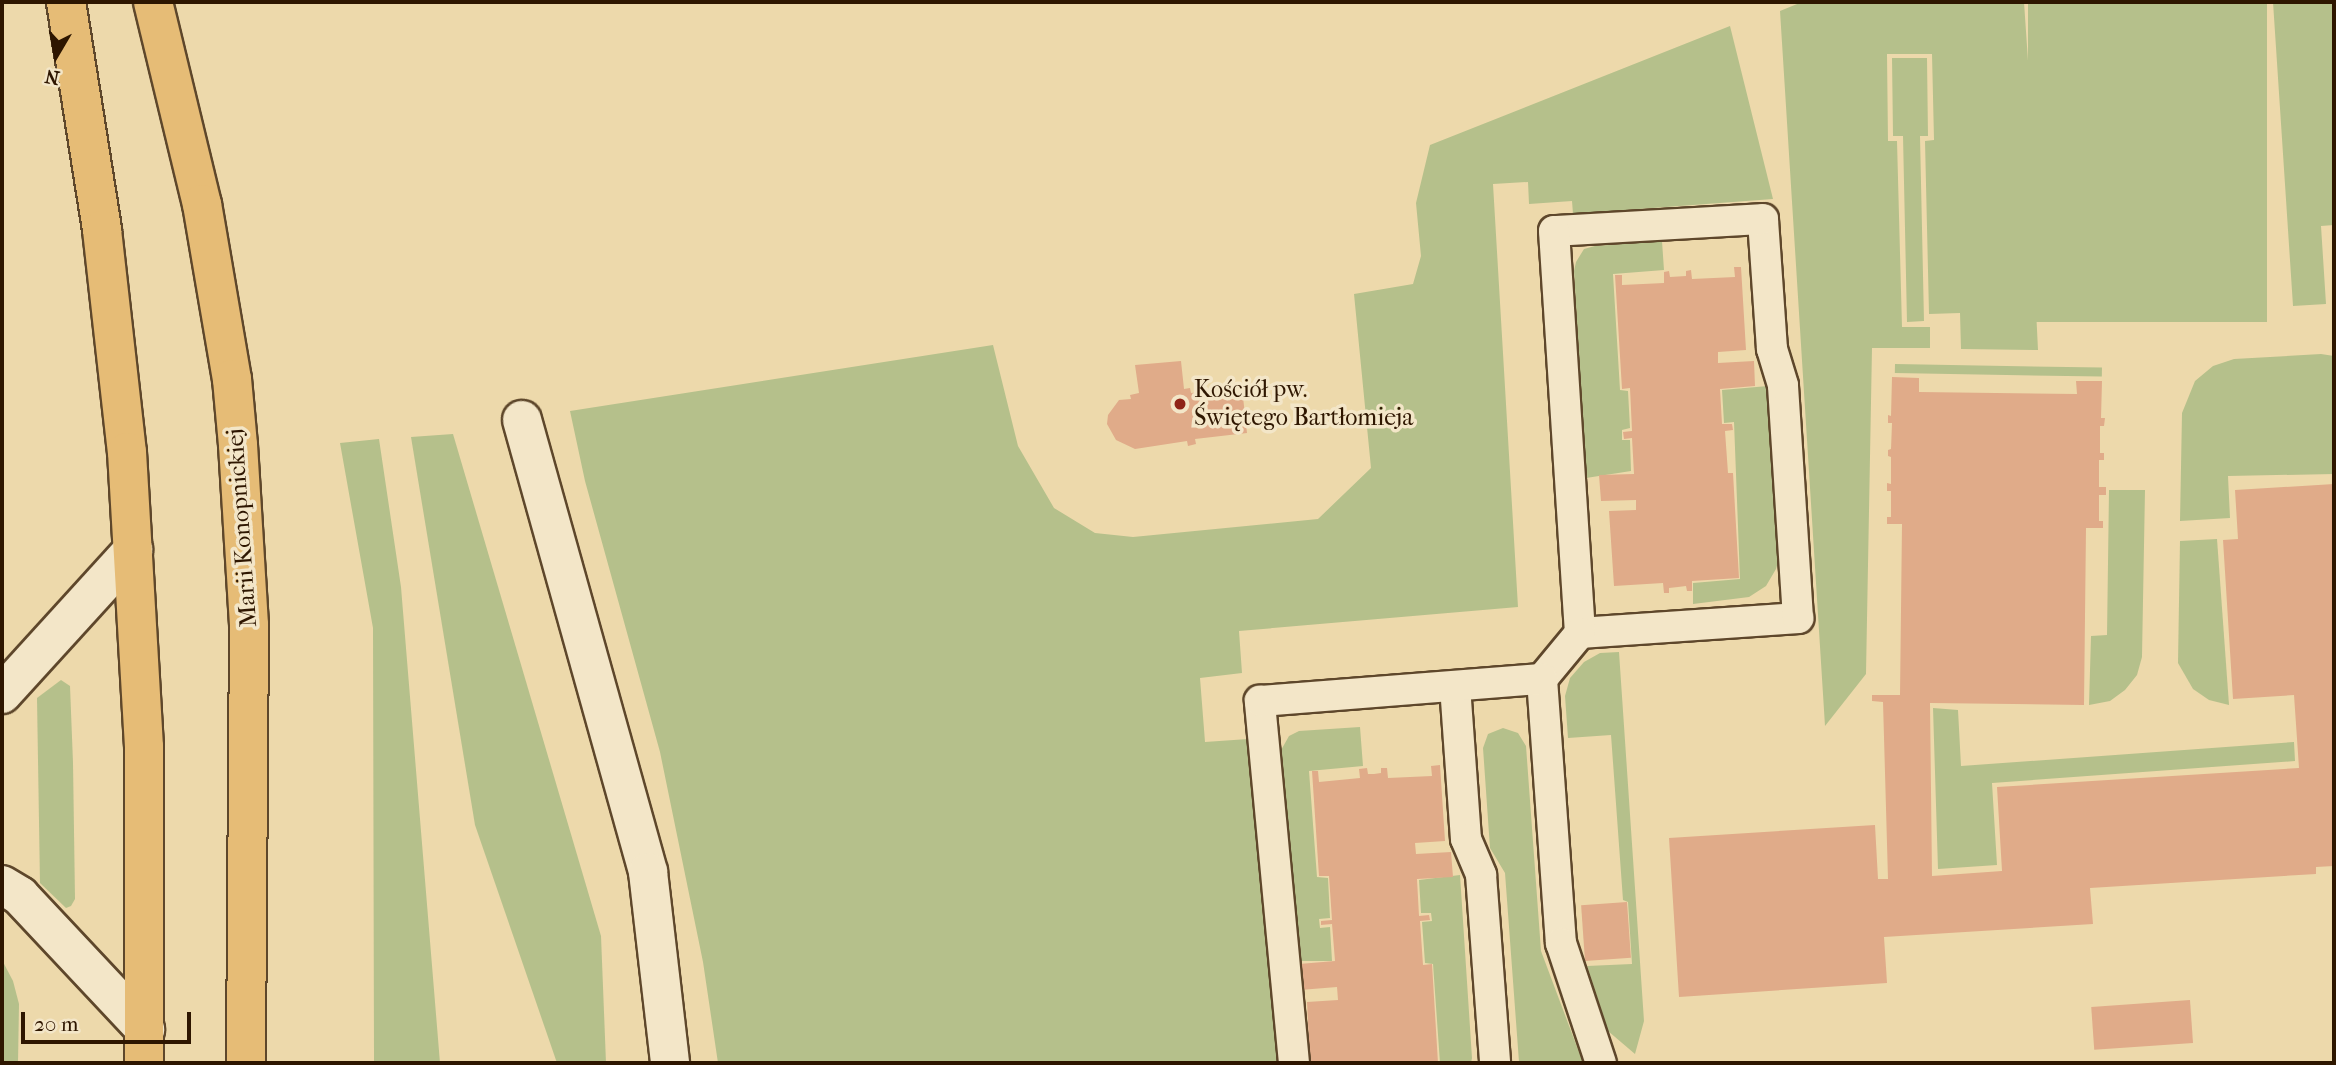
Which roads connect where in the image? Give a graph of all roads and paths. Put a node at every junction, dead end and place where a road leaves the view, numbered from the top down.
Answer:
1 (66, 2) edge
2 (153, 2) edge
3 (522, 420) dead end
4 (133, 551) junction
5 (1580, 632) junction
6 (1542, 678) junction
7 (1455, 686) junction
8 (2, 694) edge
9 (2, 884) edge
10 (144, 1046) edge
11 (246, 1063) edge
12 (670, 1063) edge
13 (1294, 1063) edge
14 (1495, 1063) edge
15 (1601, 1063) edge

1 - 4 main road
2 - 11 main road, Marii Konopnickiej
3 - 12 street
4 - 8 street
4 - 10 main road
5 - 5 lane
5 - 6 lane
6 - 7 lane
6 - 15 lane
7 - 13 lane
7 - 14 lane
9 - 10 street

